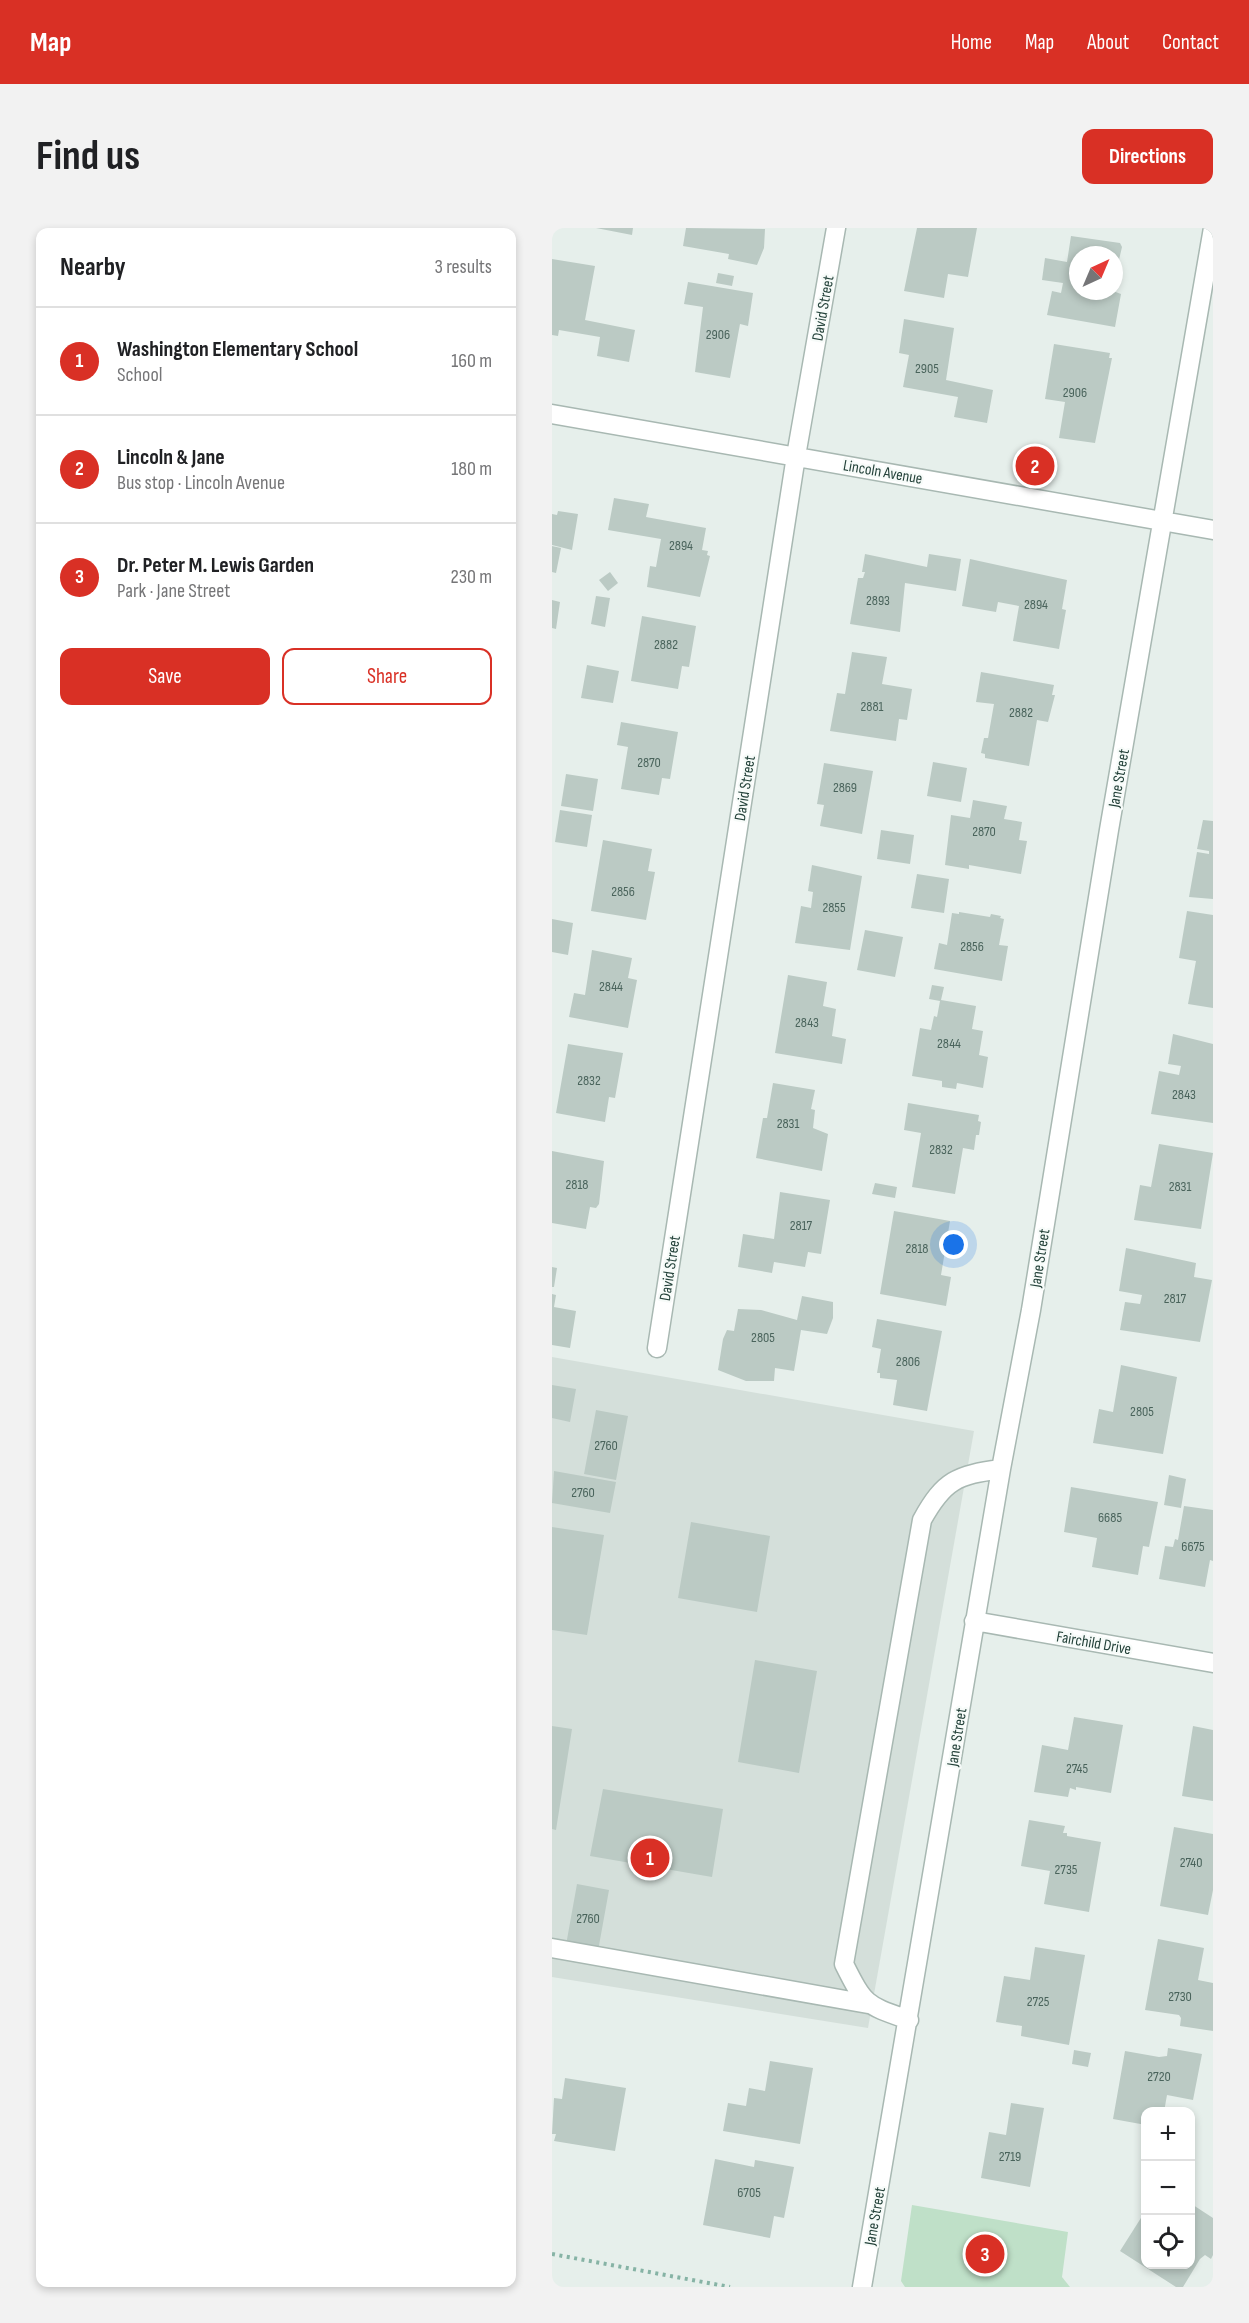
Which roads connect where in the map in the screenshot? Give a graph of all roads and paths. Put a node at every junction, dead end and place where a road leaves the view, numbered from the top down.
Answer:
1 (836, 228) edge
2 (1213, 228) edge
3 (552, 414) edge
4 (796, 456) junction
5 (1164, 521) junction
6 (1213, 530) edge
7 (657, 1348) dead end
8 (1001, 1468) junction
9 (974, 1622) junction
10 (1213, 1663) edge
11 (552, 1948) edge
12 (868, 2004) junction
13 (909, 2020) junction
14 (552, 2254) edge
15 (730, 2287) edge
16 (862, 2287) edge

1 - 4 street, David Street
2 - 5 street, Jane Street
3 - 4 street, Lincoln Avenue
4 - 5 street, Lincoln Avenue
4 - 7 street, David Street
5 - 6 street, Lincoln Avenue
5 - 8 street, Jane Street
8 - 9 street, Jane Street
8 - 12 street
9 - 10 street, Fairchild Drive
9 - 13 street, Jane Street
11 - 12 street
12 - 13 street
13 - 16 street, Jane Street
14 - 15 path

